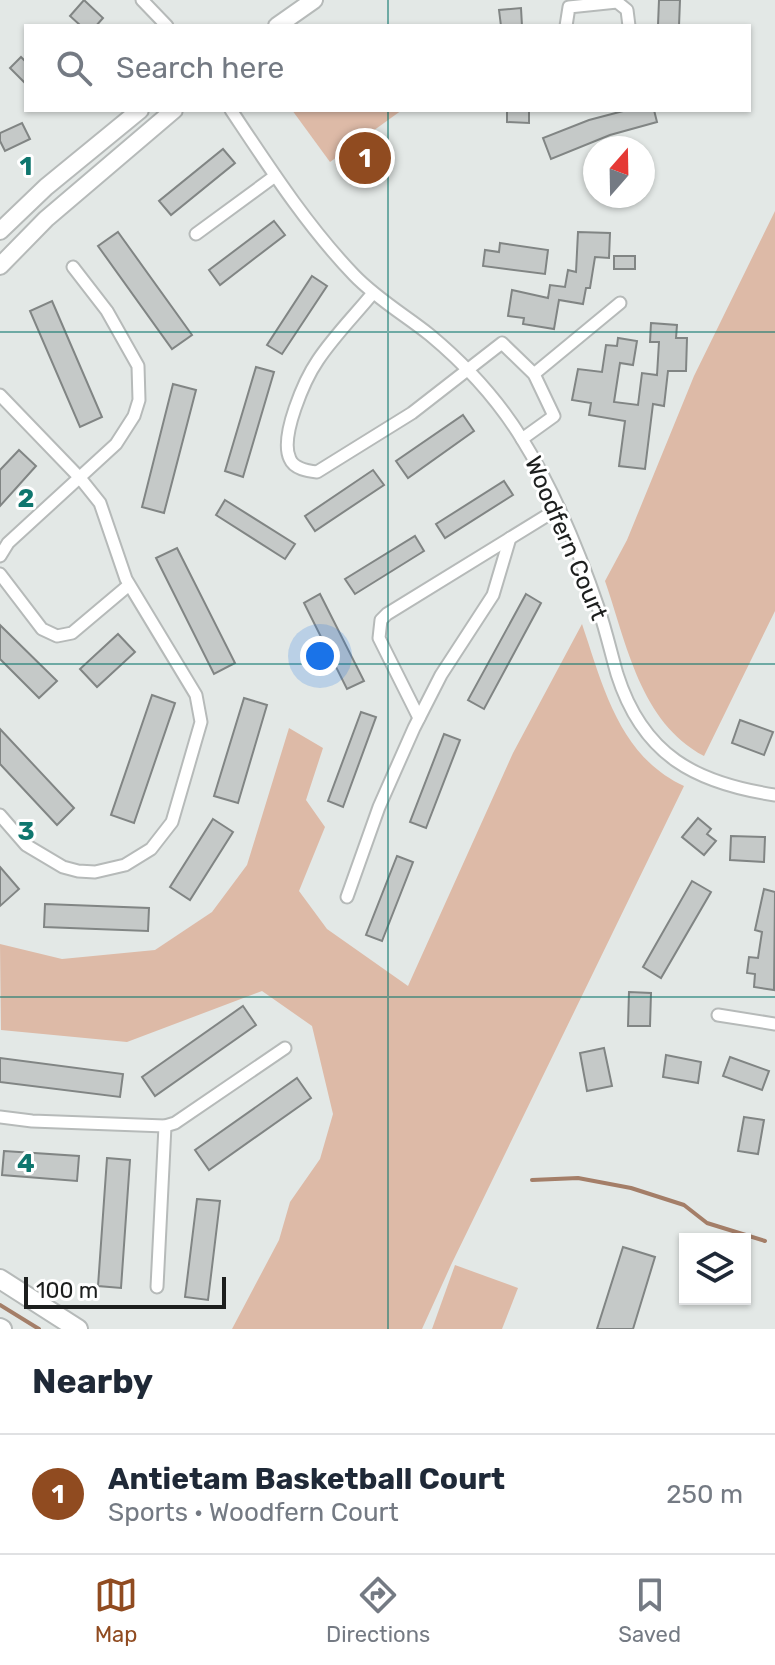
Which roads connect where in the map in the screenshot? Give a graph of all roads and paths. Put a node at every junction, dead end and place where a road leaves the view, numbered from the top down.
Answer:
1 (142, 0) edge
2 (314, 0) edge
3 (571, 3) edge
4 (165, 24) edge
5 (280, 24) edge
6 (566, 24) edge
7 (629, 24) edge
8 (138, 112) edge
9 (172, 112) edge
10 (232, 112) edge
11 (275, 176) junction
12 (0, 231) edge
13 (196, 234) dead end
14 (0, 266) edge
15 (73, 267) dead end
16 (373, 293) junction
17 (620, 303) dead end
18 (468, 369) junction
19 (534, 374) junction
20 (0, 395) edge
21 (522, 439) junction
22 (80, 478) junction
23 (559, 508) junction
24 (510, 538) junction
25 (0, 556) edge
26 (0, 574) edge
27 (129, 585) junction
28 (419, 718) junction
29 (775, 795) edge
30 (0, 815) edge
31 (347, 897) dead end
32 (718, 1015) dead end
33 (775, 1024) edge
34 (285, 1048) dead end
35 (0, 1117) edge
36 (165, 1126) junction
37 (0, 1279) edge
38 (157, 1287) dead end
39 (78, 1329) edge

1 - 4 street
2 - 5 street
3 - 6 street
3 - 7 street
8 - 12 street
9 - 14 street
10 - 11 street, Woodfern Court
11 - 13 street
11 - 16 street, Woodfern Court
15 - 22 street
16 - 18 street, Woodfern Court
16 - 18 street
17 - 19 street
18 - 19 street
18 - 21 street, Woodfern Court
19 - 21 street
20 - 22 street
21 - 23 street, Woodfern Court
22 - 25 street
22 - 27 street
23 - 24 street
23 - 29 street, Woodfern Court
24 - 28 street
24 - 28 street
26 - 27 street
27 - 30 street
28 - 31 street
32 - 33 street
34 - 36 street
35 - 36 street
36 - 38 street
37 - 39 main road

